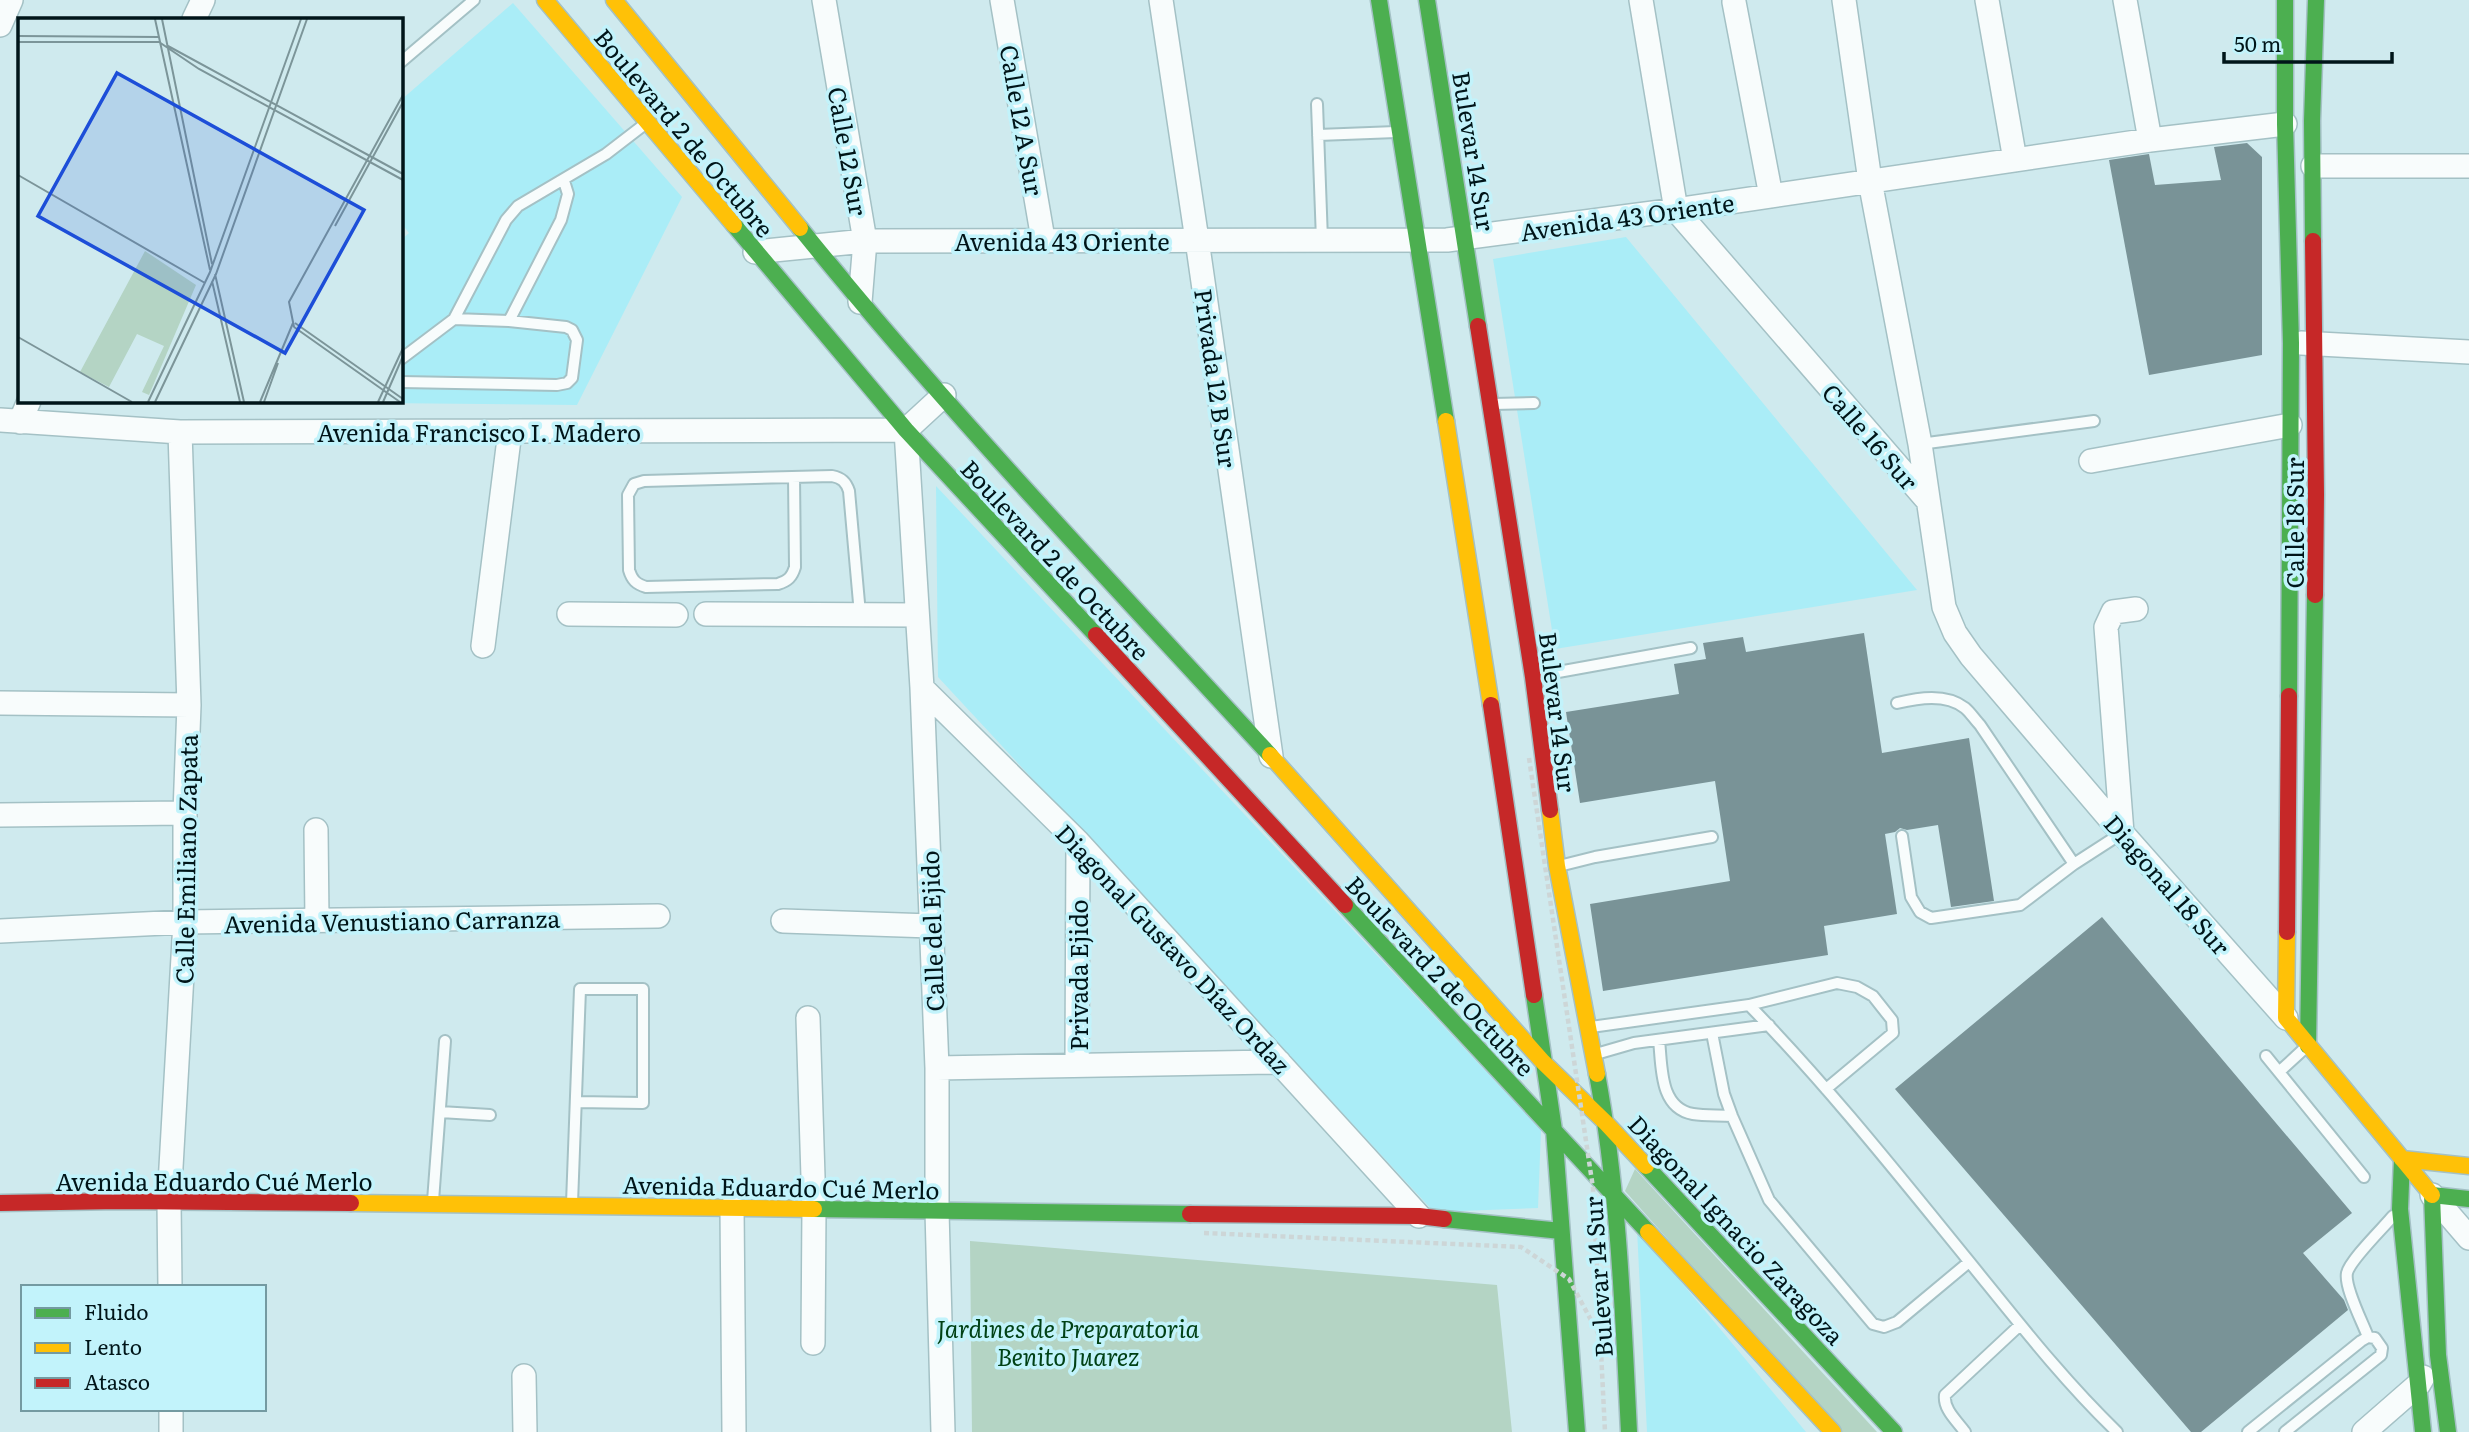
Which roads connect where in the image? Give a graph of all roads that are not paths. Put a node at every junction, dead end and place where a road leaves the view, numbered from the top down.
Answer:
1 (11, 0) edge
2 (203, 0) edge
3 (474, 0) edge
4 (545, 0) edge
5 (614, 0) edge
6 (824, 0) edge
7 (1002, 0) edge
8 (1161, 0) edge
9 (1379, 0) edge
10 (1427, 0) edge
11 (1640, 0) edge
12 (1844, 0) edge
13 (1987, 0) edge
14 (2125, 0) edge
15 (2285, 0) edge
16 (2316, 0) edge
17 (1734, 2) dead end
18 (194, 18) edge
19 (0, 25) edge
20 (402, 61) edge
21 (1317, 104) dead end
22 (647, 122) junction
23 (2285, 124) junction
24 (1399, 132) junction
25 (1318, 135) junction
26 (2150, 140) junction
27 (2015, 160) junction
28 (2313, 166) junction
29 (2469, 166) edge
30 (564, 181) junction
31 (1870, 181) junction
32 (1771, 196) junction
33 (1676, 210) junction
34 (1466, 238) junction
35 (1043, 240) junction
36 (1198, 240) junction
37 (1321, 240) junction
38 (1416, 240) junction
39 (865, 241) junction
40 (813, 245) junction
41 (755, 252) junction
42 (860, 302) junction
43 (454, 319) junction
44 (509, 321) junction
45 (2291, 343) junction
46 (2315, 345) junction
47 (2469, 352) edge
48 (402, 358) edge
49 (402, 382) edge
50 (944, 395) junction
51 (28, 402) edge
52 (1534, 403) dead end
53 (1490, 404) junction
54 (10, 421) edge
55 (2094, 421) dead end
56 (2290, 425) junction
57 (906, 430) junction
58 (510, 431) junction
59 (180, 432) junction
60 (1920, 444) junction
61 (2091, 461) dead end
62 (794, 477) junction
63 (2316, 494) junction
64 (2291, 496) junction
65 (1928, 501) junction
66 (2136, 609) dead end
67 (569, 614) dead end
68 (706, 614) dead end
69 (860, 614) junction
70 (676, 615) dead end
71 (917, 615) junction
72 (483, 646) dead end
73 (1691, 648) dead end
74 (1533, 677) junction
75 (922, 688) junction
76 (0, 703) edge
77 (1897, 703) dead end
78 (189, 705) junction
79 (1271, 756) junction
80 (185, 813) junction
81 (0, 815) edge
82 (316, 830) dead end
83 (2122, 833) junction
84 (1902, 836) dead end
85 (1712, 837) dead end
86 (1077, 842) junction
87 (2074, 864) junction
88 (1557, 866) junction
89 (658, 916) dead end
90 (317, 920) junction
91 (783, 921) dead end
92 (185, 922) junction
93 (931, 926) junction
94 (0, 931) edge
95 (1749, 1005) junction
96 (808, 1018) dead end
97 (2286, 1018) junction
98 (1769, 1025) junction
99 (1588, 1028) junction
100 (1712, 1033) junction
101 (1659, 1040) junction
102 (445, 1041) dead end
103 (2308, 1046) junction
104 (1593, 1055) junction
105 (2266, 1056) dead end
106 (1279, 1062) junction
107 (1543, 1062) junction
108 (1077, 1065) junction
109 (937, 1068) junction
110 (2279, 1072) junction
111 (1826, 1089) junction
112 (576, 1102) junction
113 (440, 1112) junction
114 (491, 1115) dead end
115 (1731, 1116) junction
116 (1606, 1124) junction
117 (1554, 1130) junction
118 (2402, 1159) junction
119 (2469, 1166) edge
120 (2364, 1177) dead end
121 (1614, 1195) junction
122 (2432, 1195) junction
123 (2469, 1199) edge
124 (169, 1202) junction
125 (0, 1203) edge
126 (433, 1204) junction
127 (572, 1206) junction
128 (732, 1207) junction
129 (814, 1209) junction
130 (2400, 1209) junction
131 (937, 1211) junction
132 (1419, 1216) junction
133 (1561, 1231) junction
134 (2469, 1238) edge
135 (1969, 1262) junction
136 (170, 1285) edge
137 (2020, 1325) junction
138 (2368, 1337) junction
139 (813, 1343) dead end
140 (2438, 1355) junction
141 (524, 1376) dead end
142 (2419, 1384) junction
143 (171, 1411) edge
144 (1826, 1428) edge
145 (171, 1432) edge
146 (525, 1432) edge
147 (734, 1432) edge
148 (943, 1432) edge
149 (1577, 1432) edge
150 (1629, 1432) edge
151 (1894, 1432) edge
152 (1965, 1432) edge
153 (2117, 1432) edge
154 (2248, 1432) edge
155 (2285, 1432) edge
156 (2364, 1432) edge
157 (2423, 1432) edge
158 (2448, 1432) edge

1 - 19 street
2 - 18 street
3 - 20 lane
4 - 22 main road, Boulevard 2 de Octubre
5 - 40 main road, Boulevard 2 de Octubre
6 - 39 street, Calle 12 Sur
7 - 35 street, Calle 12 A Sur
8 - 36 street, Privada 12 B Sur
9 - 24 main road, Bulevar 14 Sur
10 - 34 main road, Bulevar 14 Sur
11 - 33 street
12 - 31 street, Calle 16 Sur
13 - 27 street
14 - 26 street
15 - 23 main road, Calle 18 Sur
16 - 28 main road, Calle 18 Sur
17 - 32 street
21 - 25 lane
22 - 30 lane
22 - 41 main road, Boulevard 2 de Octubre
23 - 26 street, Avenida 43 Oriente
23 - 45 main road, Calle 18 Sur
24 - 25 lane
24 - 38 main road, Bulevar 14 Sur
25 - 37 lane
26 - 27 street, Avenida 43 Oriente
27 - 31 street, Avenida 43 Oriente
28 - 29 street
28 - 46 main road, Calle 18 Sur
30 - 43 lane
30 - 44 lane
31 - 32 street, Avenida 43 Oriente
31 - 60 street, Calle 16 Sur
32 - 33 street, Avenida 43 Oriente
33 - 34 street, Avenida 43 Oriente
33 - 65 street, Calle 16 Sur
34 - 38 street, Avenida 43 Oriente
34 - 53 main road, Bulevar 14 Sur
35 - 36 street, Avenida 43 Oriente
35 - 39 street, Avenida 43 Oriente
36 - 37 street, Avenida 43 Oriente
36 - 79 street, Privada 12 B Sur
37 - 38 street, Avenida 43 Oriente
38 - 107 main road, Bulevar 14 Sur
39 - 40 street, Avenida 43 Oriente
39 - 42 street, Calle 12 Sur
40 - 41 street, Avenida 43 Oriente
40 - 42 main road, Boulevard 2 de Octubre
41 - 57 main road, Boulevard 2 de Octubre
42 - 50 main road, Boulevard 2 de Octubre
43 - 44 lane
43 - 48 lane
44 - 49 lane
45 - 46 street
45 - 56 main road, Calle 18 Sur
46 - 47 street
46 - 63 main road, Calle 18 Sur
50 - 57 street
50 - 79 main road, Boulevard 2 de Octubre
51 - 54 street
52 - 53 lane
53 - 74 main road, Bulevar 14 Sur
54 - 59 street, Avenida Francisco I. Madero
55 - 60 lane
56 - 61 street
56 - 64 main road, Calle 18 Sur
57 - 58 street, Avenida Francisco I. Madero
57 - 71 street, Calle del Ejido
57 - 117 main road, Boulevard 2 de Octubre
58 - 59 street, Avenida Francisco I. Madero
58 - 72 street
59 - 78 street, Calle Emiliano Zapata
60 - 65 street, Calle 16 Sur
62 - 62 lane
62 - 69 lane
63 - 64 main road
63 - 103 main road, Calle 18 Sur
64 - 97 main road, Calle 18 Sur
65 - 83 street, Diagonal 18 Sur
66 - 83 street
67 - 70 street
68 - 69 street
69 - 71 street
71 - 75 street, Calle del Ejido
73 - 74 lane
74 - 88 main road, Bulevar 14 Sur
75 - 86 street, Diagonal Gustavo Díaz Ordaz
75 - 93 street, Calle del Ejido
76 - 78 street
77 - 87 lane
78 - 80 street, Calle Emiliano Zapata
79 - 107 main road, Boulevard 2 de Octubre
80 - 81 street
80 - 92 street, Calle Emiliano Zapata
82 - 90 street
83 - 87 lane
83 - 97 street, Diagonal 18 Sur
84 - 87 lane
85 - 88 lane
86 - 106 street, Diagonal Gustavo Díaz Ordaz
86 - 108 street, Privada Ejido
88 - 99 main road, Bulevar 14 Sur
89 - 90 street, Avenida Venustiano Carranza
90 - 92 street, Avenida Venustiano Carranza
91 - 93 street
92 - 94 street, Avenida Venustiano Carranza
92 - 124 street, Calle Emiliano Zapata
93 - 109 street, Calle del Ejido
95 - 98 lane
95 - 99 lane
95 - 111 lane
96 - 129 street
97 - 103 main road, Diagonal 18 Sur
98 - 100 lane
98 - 111 lane
99 - 104 main road, Bulevar 14 Sur
100 - 101 lane
100 - 115 lane
101 - 104 lane
101 - 115 lane
102 - 113 lane
103 - 110 lane
103 - 118 main road, Diagonal 18 Sur
104 - 116 main road, Bulevar 14 Sur
105 - 110 lane
106 - 108 street
106 - 132 street, Diagonal Gustavo Díaz Ordaz
107 - 116 main road, Diagonal Ignacio Zaragoza
107 - 117 main road, Bulevar 14 Sur
108 - 109 street
109 - 131 street, Calle del Ejido
110 - 120 lane
111 - 135 lane
112 - 112 lane
112 - 127 lane
113 - 114 lane
113 - 126 lane
115 - 135 lane
116 - 121 main road, Bulevar 14 Sur
116 - 151 main road, Diagonal Ignacio Zaragoza
117 - 121 main road
117 - 133 main road, Bulevar 14 Sur
118 - 119 main road
118 - 122 main road, Diagonal 18 Sur
118 - 130 main road
121 - 144 main road
121 - 150 main road, Bulevar 14 Sur
122 - 123 main road
122 - 134 street, Diagonal 18 Sur
122 - 140 main road
124 - 125 main road, Avenida Eduardo Cué Merlo
124 - 126 main road, Avenida Eduardo Cué Merlo
124 - 136 street, Calle Emiliano Zapata
126 - 127 main road, Avenida Eduardo Cué Merlo
127 - 128 main road, Avenida Eduardo Cué Merlo
128 - 129 main road, Avenida Eduardo Cué Merlo
128 - 147 street
129 - 131 main road, Avenida Eduardo Cué Merlo
129 - 139 street
130 - 138 lane
130 - 142 main road
131 - 132 main road, Avenida Eduardo Cué Merlo
131 - 148 street, Calle del Ejido
132 - 133 main road, Avenida Eduardo Cué Merlo
133 - 149 main road, Bulevar 14 Sur
135 - 137 lane
137 - 152 lane
137 - 153 lane
138 - 154 lane
138 - 155 lane
140 - 142 street
140 - 158 main road
141 - 146 street
142 - 156 street
142 - 157 main road
143 - 145 street

